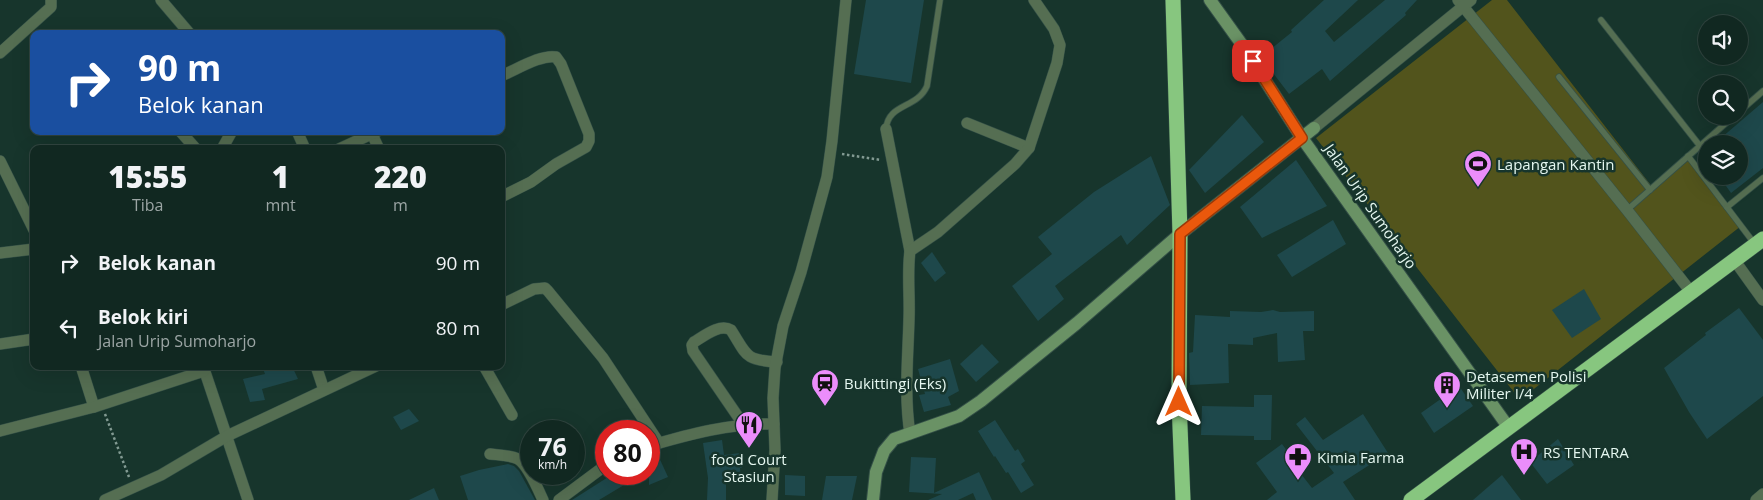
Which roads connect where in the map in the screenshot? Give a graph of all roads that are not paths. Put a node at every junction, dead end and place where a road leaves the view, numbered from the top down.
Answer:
1 (161, 0) edge
2 (846, 0) edge
3 (940, 0) edge
4 (1034, 0) edge
5 (1173, 0) edge
6 (1210, 0) edge
7 (55, 1) edge
8 (1464, 2) edge
9 (1601, 20) dead end
10 (187, 30) edge
11 (0, 54) edge
12 (505, 74) edge
13 (1559, 77) dead end
14 (1763, 91) edge
15 (1748, 104) edge
16 (967, 123) dead end
17 (1724, 125) edge
18 (1314, 128) joint
19 (886, 129) joint
20 (184, 135) edge
21 (370, 135) edge
22 (1712, 135) edge
23 (1302, 138) junction
24 (1698, 143) edge
25 (192, 145) edge
26 (348, 145) edge
27 (1028, 148) junction
28 (1698, 148) edge
29 (1688, 156) junction
30 (1, 163) edge
31 (1763, 178) edge
32 (1650, 190) junction
33 (505, 195) edge
34 (1727, 207) junction
35 (1627, 210) junction
36 (30, 222) edge
37 (1180, 234) junction
38 (1759, 242) edge
39 (30, 249) edge
40 (910, 250) junction
41 (0, 253) edge
42 (1735, 261) junction
43 (1691, 292) junction
44 (1763, 300) edge
45 (505, 303) edge
46 (30, 340) edge
47 (0, 344) edge
48 (777, 362) junction
49 (82, 370) edge
50 (198, 370) edge
51 (205, 370) edge
52 (317, 370) edge
53 (367, 370) edge
54 (486, 370) edge
55 (324, 390) junction
56 (98, 406) junction
57 (512, 415) dead end
58 (639, 420) edge
59 (743, 424) junction
60 (774, 424) junction
61 (1509, 428) junction
62 (0, 431) edge
63 (910, 434) junction
64 (227, 436) junction
65 (660, 443) edge
66 (490, 454) dead end
67 (595, 473) edge
68 (1763, 494) edge
69 (105, 500) edge
70 (248, 500) edge
71 (544, 500) edge
72 (559, 500) edge
73 (772, 500) edge
74 (873, 500) edge
75 (1183, 500) edge
76 (1411, 500) edge
77 (1756, 500) edge

1 - 10 street
2 - 48 street
3 - 19 lane
4 - 27 street
5 - 37 highway
6 - 23 street, Jalan Urip Sumoharjo
7 - 11 street
8 - 18 street
8 - 35 street
9 - 24 lane
12 - 33 street
13 - 32 lane
14 - 15 lane
16 - 27 street
17 - 22 lane
18 - 23 street
19 - 40 street
20 - 25 street
21 - 26 street
23 - 37 street
23 - 61 street, Jalan Urip Sumoharjo
27 - 40 street
28 - 29 lane
29 - 32 lane
29 - 34 lane
30 - 36 street
31 - 34 lane
32 - 35 lane
34 - 38 lane
35 - 43 street
37 - 63 street
37 - 75 highway
38 - 42 highway
39 - 41 street
40 - 63 street
42 - 43 highway
42 - 44 street
43 - 61 highway
45 - 58 street
46 - 47 street
48 - 59 street
48 - 60 street
49 - 56 street
50 - 56 street
51 - 64 street
52 - 55 street
53 - 55 street
54 - 57 street
55 - 64 street
56 - 62 street
59 - 60 street
59 - 65 street
60 - 73 street
61 - 76 highway
63 - 74 street
64 - 69 street
64 - 70 street
66 - 71 street
67 - 72 street
68 - 77 street

